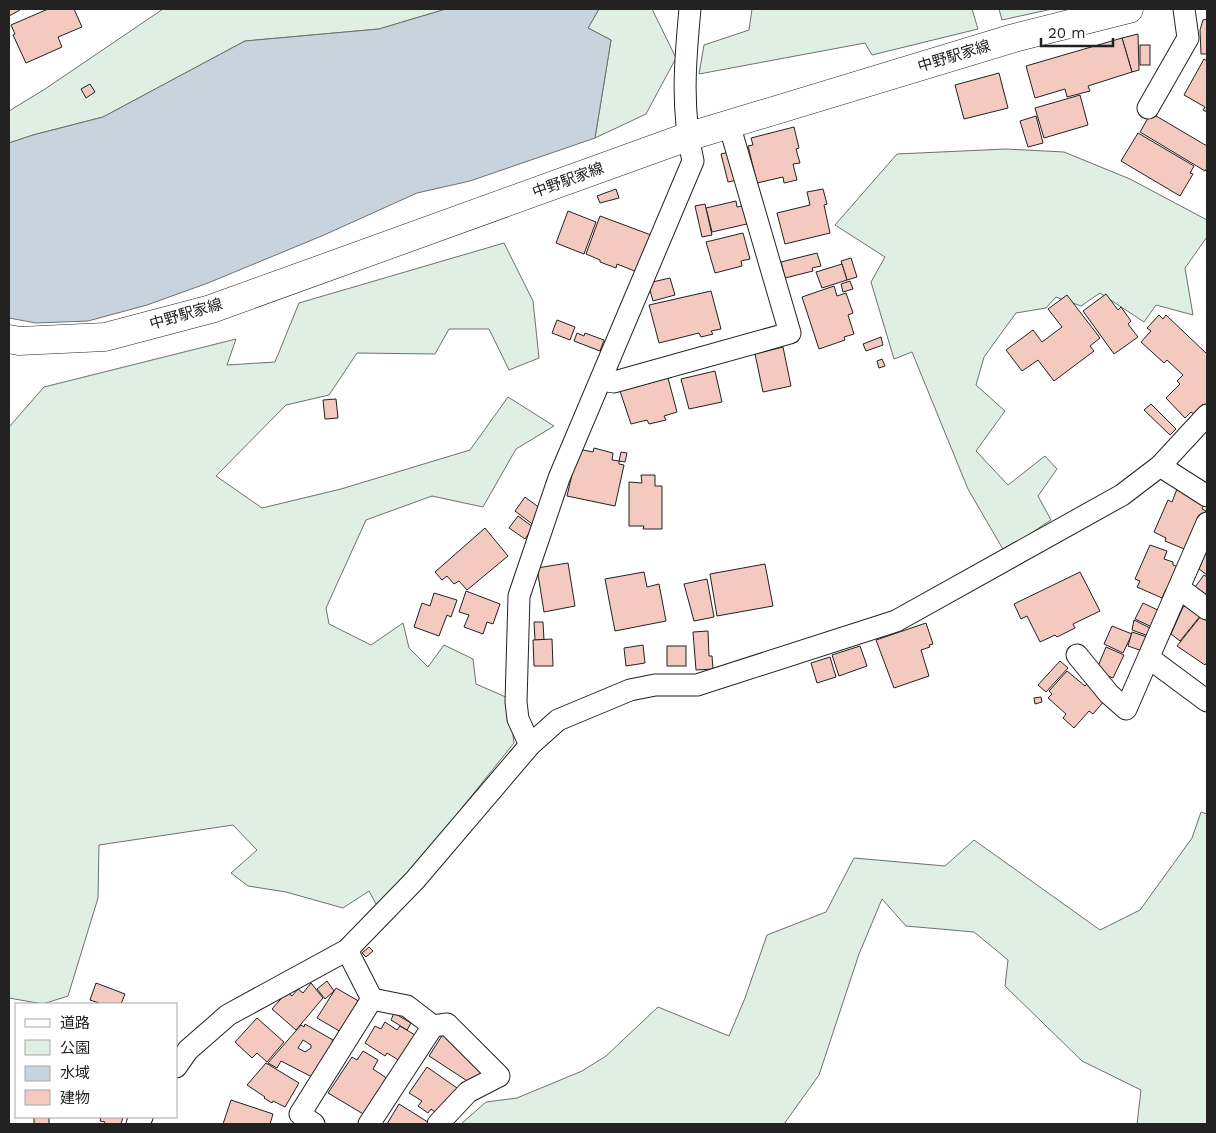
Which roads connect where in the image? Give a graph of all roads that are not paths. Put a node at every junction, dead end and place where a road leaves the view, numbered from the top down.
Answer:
1 (690, 9) edge
2 (1129, 9) edge
3 (1184, 9) edge
4 (1148, 108) dead end
5 (729, 124) junction
6 (687, 137) junction
7 (9, 339) edge
8 (602, 380) junction
9 (1207, 415) edge
10 (1160, 466) junction
11 (1207, 496) edge
12 (1207, 522) edge
13 (1179, 588) junction
14 (1207, 609) edge
15 (1077, 655) dead end
16 (1149, 658) junction
17 (1207, 701) edge
18 (530, 745) junction
19 (347, 950) junction
20 (372, 999) junction
21 (433, 1026) junction
22 (178, 1064) edge
23 (314, 1124) edge
24 (369, 1124) edge
25 (438, 1124) edge

1 - 6 street
2 - 5 main road, 中野駅家線
3 - 4 street
5 - 6 main road, 中野駅家線
5 - 8 street
6 - 7 main road, 中野駅家線
6 - 8 street
8 - 18 street
9 - 10 street
10 - 11 street
10 - 18 street
12 - 13 street
13 - 14 street
13 - 16 street
15 - 16 street
16 - 17 street
18 - 19 street
19 - 20 street
19 - 22 street
20 - 21 street
20 - 23 street
21 - 24 street
21 - 25 street

